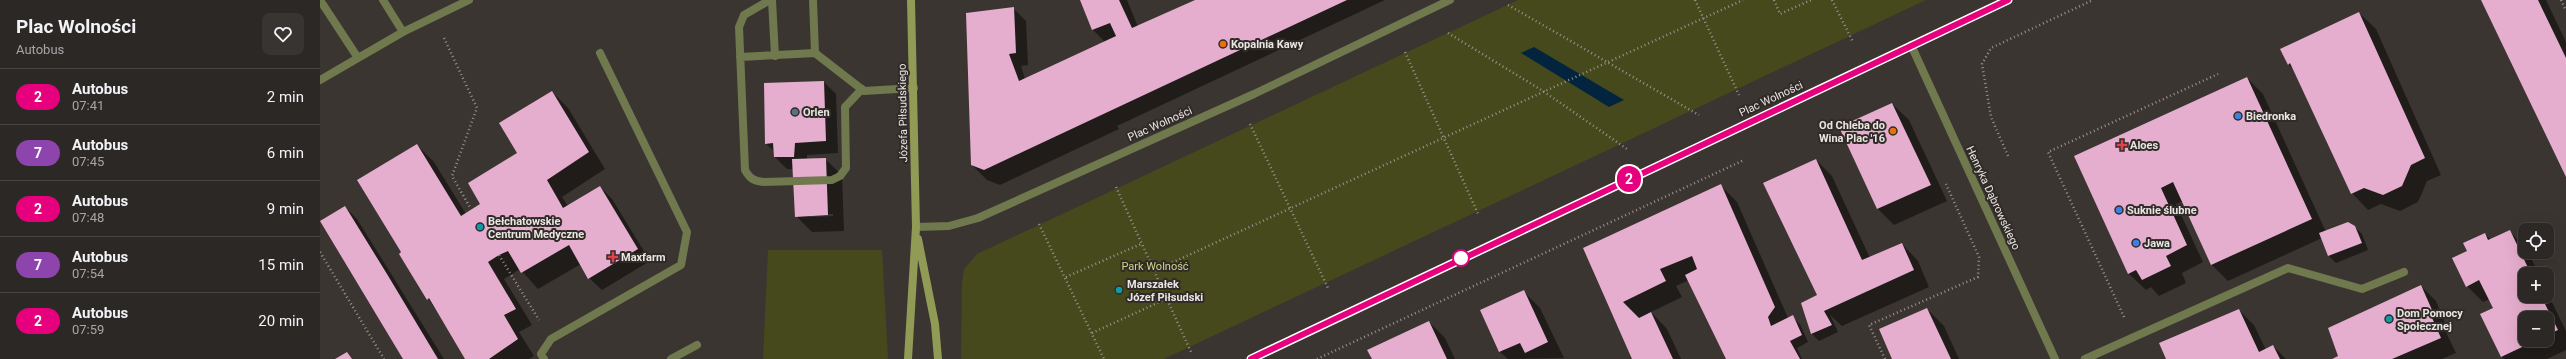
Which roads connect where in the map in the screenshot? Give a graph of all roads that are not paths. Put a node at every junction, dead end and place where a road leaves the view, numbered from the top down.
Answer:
1 (320, 0) edge
2 (383, 0) edge
3 (469, 0) edge
4 (771, 0) edge
5 (813, 0) edge
6 (911, 0) edge
7 (1450, 0) edge
8 (2008, 0) edge
9 (403, 32) junction
10 (1911, 45) junction
11 (600, 53) dead end
12 (816, 53) junction
13 (775, 56) junction
14 (740, 57) junction
15 (358, 58) junction
16 (320, 80) edge
17 (914, 88) junction
18 (862, 89) junction
19 (916, 227) junction
20 (2404, 272) dead end
21 (697, 345) dead end
22 (544, 359) edge
23 (671, 359) edge
24 (908, 359) edge
25 (938, 359) edge
26 (1251, 359) edge
27 (2056, 359) edge
28 (2085, 359) edge

1 - 15 street
2 - 9 street
3 - 9 street
4 - 13 street
4 - 14 street
5 - 12 street
6 - 17 street, Józefa Piłsudskiego
7 - 19 street, Plac Wolności
8 - 10 street, Plac Wolności
9 - 15 street
10 - 26 street, Plac Wolności
10 - 27 street, Henryka Dąbrowskiego
11 - 22 street
12 - 13 street
12 - 18 street
13 - 14 street
14 - 18 street
15 - 16 street
17 - 18 street
17 - 19 street, Józefa Piłsudskiego
19 - 24 street, Józefa Piłsudskiego
19 - 25 street, Józefa Piłsudskiego
20 - 28 street
21 - 23 street

